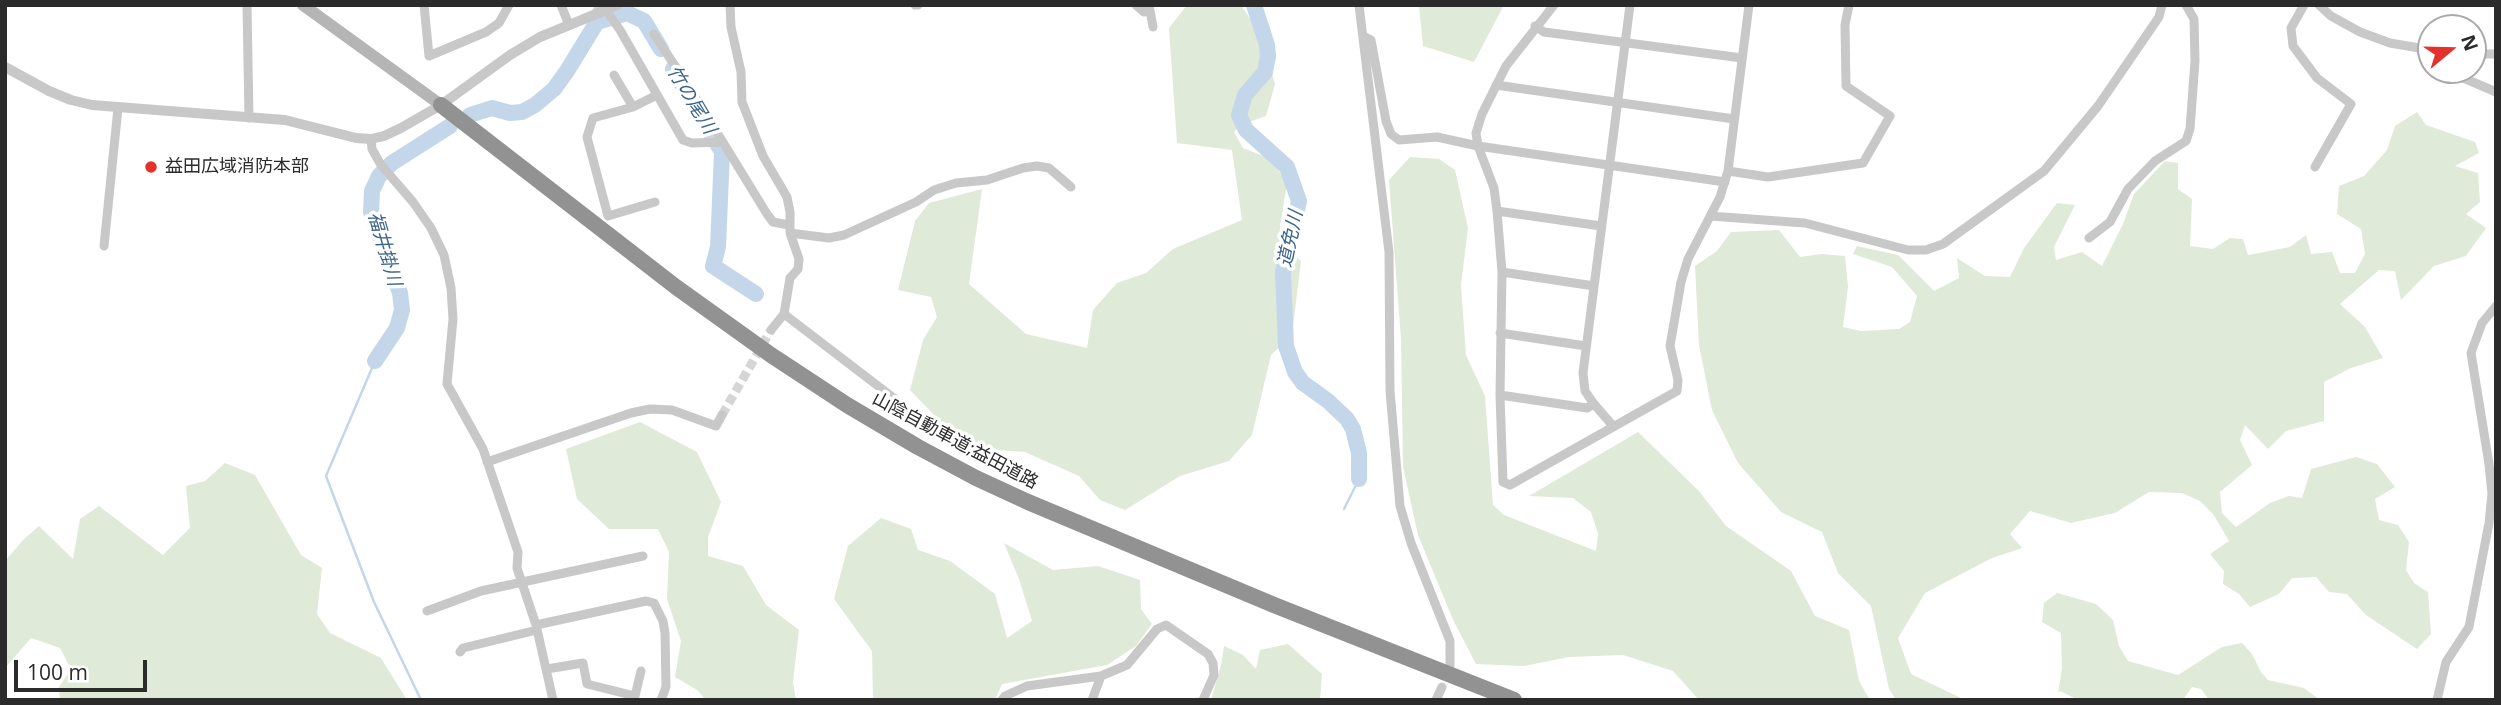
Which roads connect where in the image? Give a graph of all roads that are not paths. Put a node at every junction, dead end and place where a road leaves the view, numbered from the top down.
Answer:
1 (247, 5) edge
2 (303, 5) edge
3 (424, 5) edge
4 (509, 5) edge
5 (561, 5) edge
6 (730, 5) edge
7 (1136, 5) edge
8 (1359, 5) edge
9 (1554, 5) edge
10 (1630, 5) edge
11 (1749, 5) edge
12 (1849, 5) edge
13 (2162, 5) edge
14 (2186, 5) edge
15 (2304, 5) edge
16 (2319, 5) edge
17 (615, 7) edge
18 (1149, 8) edge
19 (569, 25) junction
20 (1535, 26) junction
21 (1153, 27) dead end
22 (654, 34) dead end
23 (1363, 36) junction
24 (1625, 42) junction
25 (2417, 49) edge
26 (1742, 58) junction
27 (5, 67) edge
28 (614, 75) dead end
29 (2477, 84) edge
30 (1496, 85) junction
31 (2496, 92) edge
32 (657, 95) junction
33 (1617, 103) junction
34 (441, 105) junction
35 (633, 107) junction
36 (118, 108) junction
37 (248, 118) junction
38 (1734, 119) junction
39 (371, 139) junction
40 (723, 142) junction
41 (1478, 146) junction
42 (1609, 165) junction
43 (2315, 167) dead end
44 (1728, 171) junction
45 (1725, 182) junction
46 (1071, 187) dead end
47 (655, 202) dead end
48 (1497, 211) junction
49 (1710, 216) junction
50 (1601, 226) junction
51 (789, 229) junction
52 (2089, 238) dead end
53 (104, 246) dead end
54 (1502, 272) junction
55 (1594, 286) junction
56 (2496, 306) edge
57 (784, 314) junction
58 (771, 330) tunnel mouth
59 (1500, 333) junction
60 (1586, 346) junction
61 (1500, 395) junction
62 (895, 399) dead end
63 (1594, 404) junction
64 (722, 415) dead end
65 (1614, 426) junction
66 (487, 462) junction
67 (643, 556) dead end
68 (522, 582) junction
69 (427, 611) dead end
70 (537, 628) junction
71 (460, 652) dead end
72 (1450, 666) dead end
73 (547, 669) junction
74 (641, 671) dead end
75 (1101, 676) junction
76 (1442, 687) dead end
77 (552, 700) edge
78 (662, 700) edge
79 (1002, 700) edge
80 (1092, 700) edge
81 (1203, 700) edge
82 (1436, 700) edge
83 (1514, 700) edge
84 (2437, 700) edge

1 - 37 street
2 - 34 main road
3 - 4 street
5 - 19 street
6 - 51 street
7 - 18 street
8 - 23 street
9 - 20 street
10 - 24 street
11 - 26 street
12 - 44 street
13 - 49 street
14 - 52 street
15 - 43 street
16 - 25 street
17 - 19 street
17 - 32 street
18 - 21 street
19 - 34 street
20 - 24 street
20 - 30 street
22 - 40 street
23 - 41 street
23 - 72 street
24 - 26 street
24 - 33 street
26 - 38 street
27 - 36 street
28 - 35 street
29 - 31 street
30 - 33 street
30 - 41 street
32 - 35 street
32 - 40 street
33 - 38 street
33 - 42 street
34 - 39 street
34 - 83 highway, 山陰自動車道;益田道路
35 - 47 street
36 - 37 street
36 - 53 street
37 - 39 street
38 - 44 street
39 - 66 street
40 - 51 street
41 - 42 street
41 - 48 street
42 - 45 street
42 - 50 street
44 - 45 street
45 - 49 street
46 - 51 street
48 - 50 street
48 - 54 street
49 - 65 street
50 - 55 street
51 - 57 street
54 - 55 street
54 - 59 street
55 - 60 street
56 - 84 street
57 - 58 street
57 - 62 street
59 - 60 street
59 - 61 street
60 - 63 street
61 - 63 street
61 - 65 street
63 - 65 street
64 - 66 street
66 - 68 street
67 - 68 street
68 - 69 street
68 - 70 street
70 - 71 street
70 - 73 street
70 - 78 street
73 - 74 street
73 - 77 street
75 - 79 street
75 - 80 street
75 - 81 street
76 - 82 street

